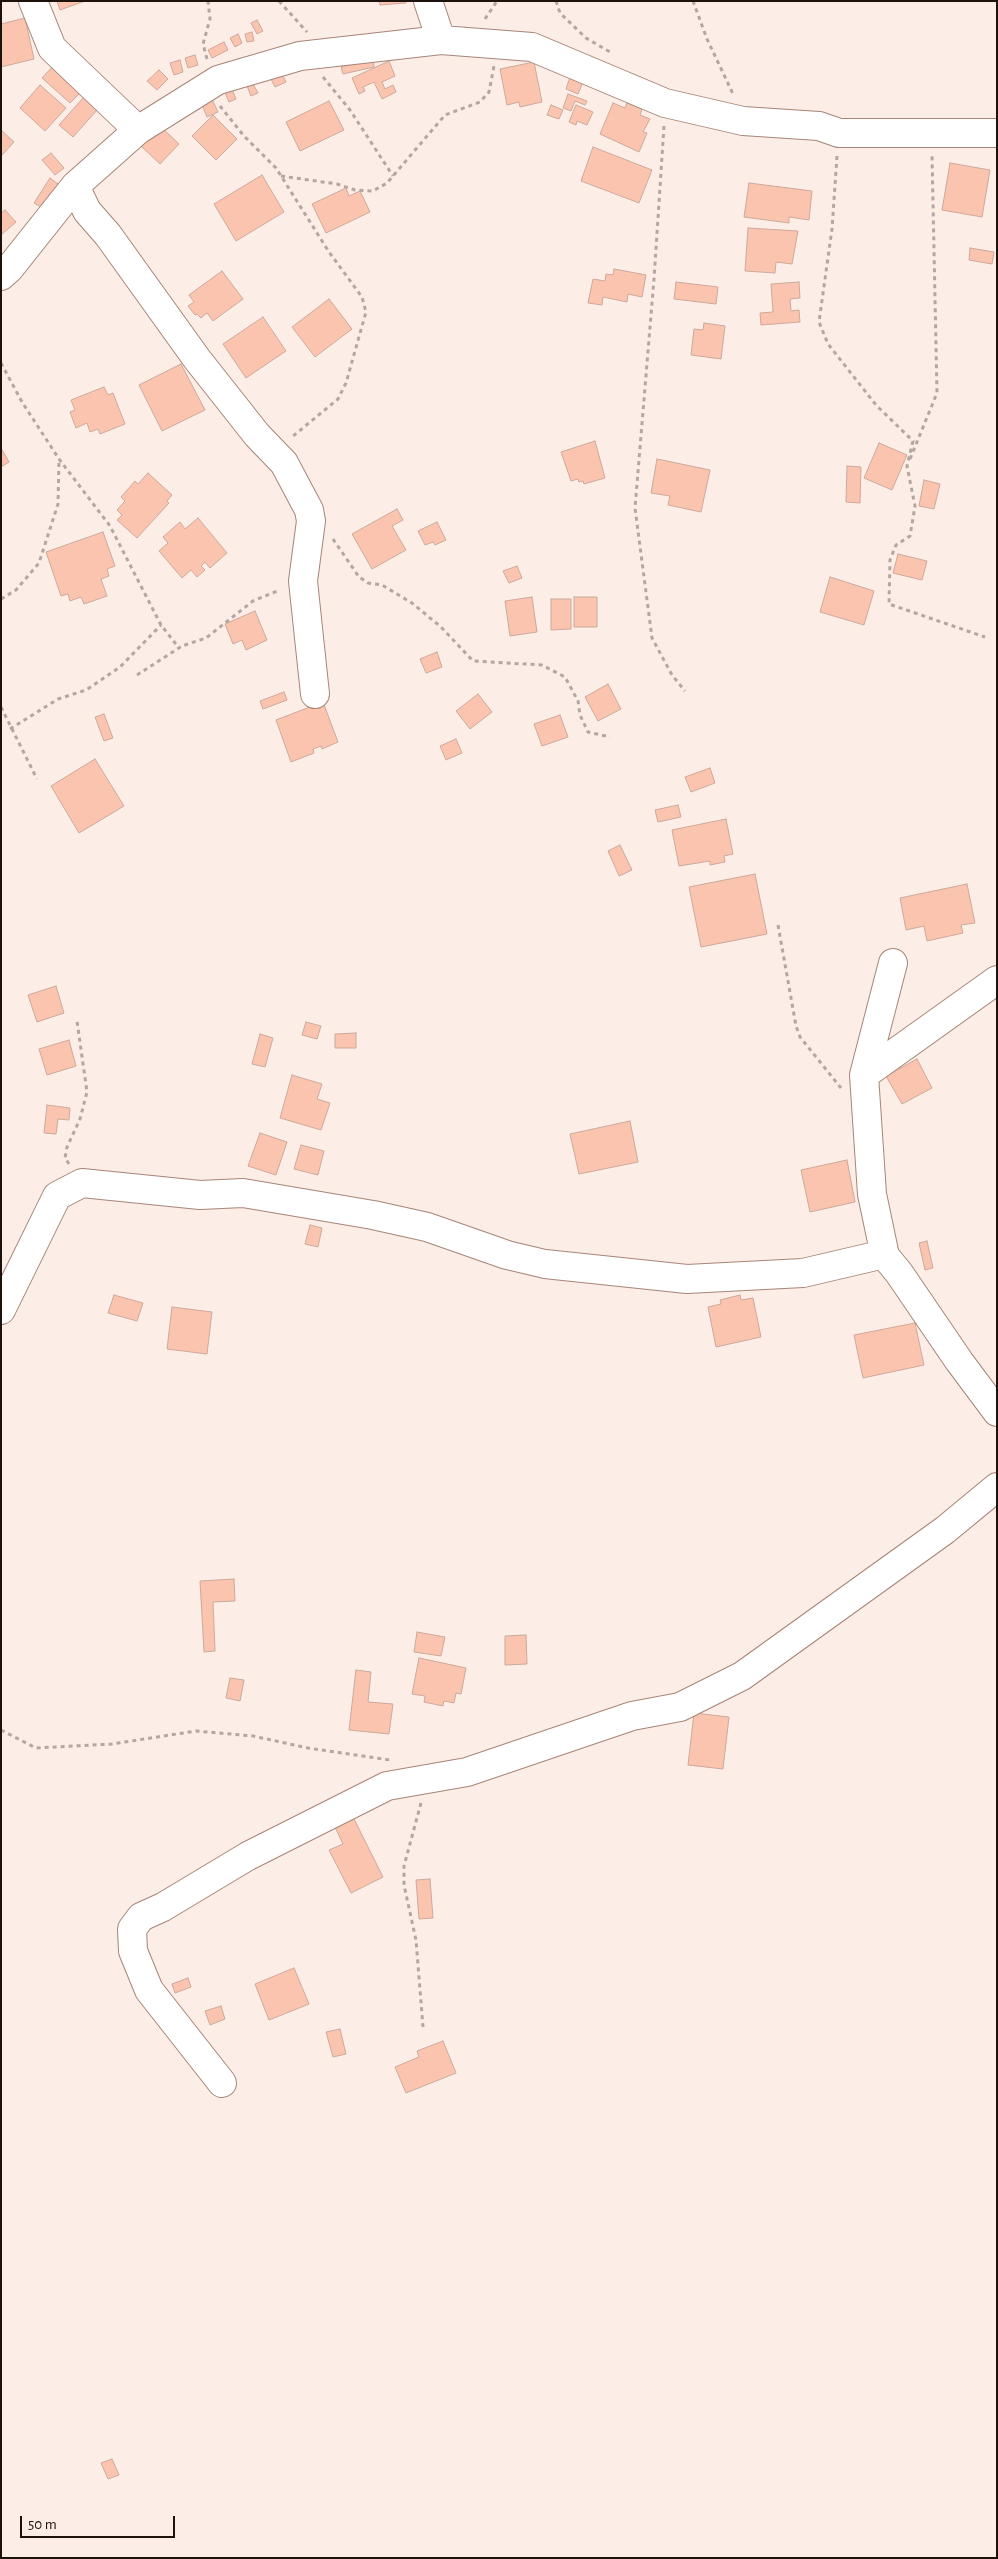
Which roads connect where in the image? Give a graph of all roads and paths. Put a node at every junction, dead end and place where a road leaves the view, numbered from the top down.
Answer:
1 (33, 1) edge
2 (208, 1) edge
3 (279, 1) edge
4 (428, 1) edge
5 (556, 1) edge
6 (693, 1) edge
7 (441, 40) junction
8 (498, 44) junction
9 (611, 53) dead end
10 (313, 55) junction
11 (212, 84) junction
12 (729, 98) dead end
13 (665, 103) junction
14 (138, 130) junction
15 (932, 132) junction
16 (839, 133) junction
17 (997, 133) edge
18 (281, 176) junction
19 (393, 176) junction
20 (75, 186) junction
21 (1, 276) edge
22 (1, 362) edge
23 (274, 452) junction
24 (58, 459) junction
25 (907, 466) junction
26 (309, 510) junction
27 (304, 581) junction
28 (1, 599) edge
29 (161, 624) junction
30 (985, 637) dead end
31 (179, 648) junction
32 (136, 675) dead end
33 (685, 691) dead end
34 (315, 694) dead end
35 (1, 707) edge
36 (10, 729) junction
37 (610, 737) dead end
38 (37, 780) dead end
39 (778, 925) dead end
40 (893, 963) dead end
41 (997, 980) edge
42 (77, 1021) dead end
43 (864, 1075) junction
44 (844, 1093) dead end
45 (82, 1182) junction
46 (886, 1256) junction
47 (1, 1310) edge
48 (997, 1412) edge
49 (997, 1487) edge
50 (1, 1730) edge
51 (393, 1761) dead end
52 (428, 1779) junction
53 (423, 2027) dead end
54 (222, 2083) dead end

1 - 14 street
2 - 11 path
3 - 10 path
4 - 7 street
5 - 9 path
6 - 12 path
7 - 8 street
7 - 10 street
8 - 13 street
8 - 19 path
10 - 11 street
10 - 19 path
11 - 14 street
11 - 18 path
13 - 16 street
13 - 33 path
14 - 20 street
15 - 16 street
15 - 17 street
15 - 25 path
16 - 25 path
18 - 19 path
18 - 23 path
20 - 21 street
20 - 23 street
22 - 24 path
23 - 26 street
24 - 28 path
24 - 29 path
25 - 30 path
26 - 27 street
26 - 37 path
27 - 31 path
27 - 34 street
29 - 31 path
29 - 36 path
31 - 32 path
35 - 36 path
36 - 38 path
39 - 44 path
40 - 43 street
41 - 43 street
42 - 45 path
43 - 46 street
45 - 46 street
45 - 47 street
46 - 48 street
49 - 52 street
50 - 51 path
52 - 53 path
52 - 54 street

